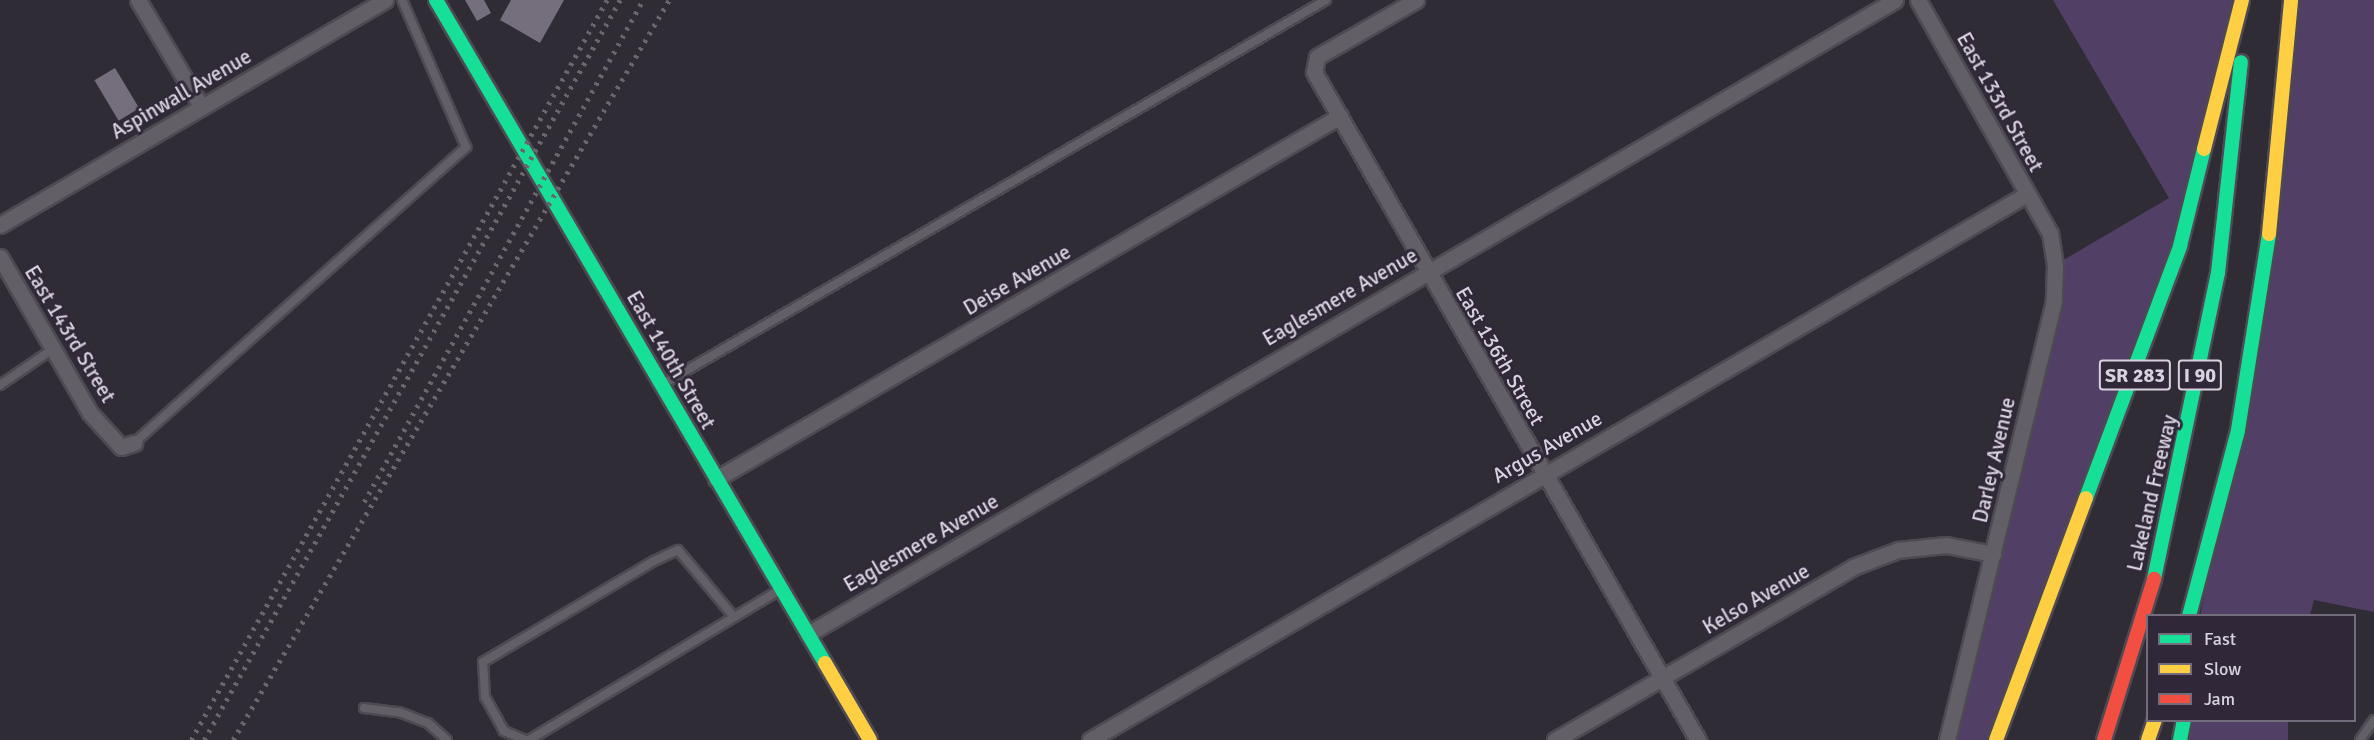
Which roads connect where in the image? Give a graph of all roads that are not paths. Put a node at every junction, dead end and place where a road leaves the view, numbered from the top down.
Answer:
1 (138, 0) edge
2 (384, 0) edge
3 (402, 0) edge
4 (436, 0) edge
5 (1326, 0) edge
6 (1416, 0) edge
7 (1895, 0) edge
8 (1918, 0) edge
9 (2243, 0) edge
10 (2291, 0) edge
11 (201, 106) junction
12 (1340, 117) junction
13 (2027, 194) junction
14 (0, 225) edge
15 (0, 257) edge
16 (1427, 270) junction
17 (53, 349) junction
18 (0, 385) edge
19 (662, 385) junction
20 (134, 443) joint
21 (1544, 473) junction
22 (716, 479) junction
23 (1993, 554) junction
24 (2209, 555) junction
25 (781, 589) junction
26 (2189, 614) edge
27 (2200, 614) edge
28 (734, 617) junction
29 (807, 634) junction
30 (1662, 678) junction
31 (364, 708) dead end
32 (2374, 720) edge
33 (2153, 722) edge
34 (2184, 722) edge
35 (447, 740) edge
36 (527, 740) edge
37 (870, 740) edge
38 (1090, 740) edge
39 (1555, 740) edge
40 (1698, 740) edge
41 (1947, 740) edge
42 (1996, 740) edge
43 (2104, 740) edge
44 (2148, 740) edge
45 (2180, 740) edge
46 (2360, 740) edge

1 - 11 street
2 - 11 street, Aspinwall Avenue
3 - 20 lane
4 - 19 main road, East 140th Street
5 - 19 lane
6 - 12 street, East 136th Street
7 - 16 street, Eaglesmere Avenue
8 - 13 street, East 133rd Street
9 - 42 main road, SR 283
9 - 43 main road, Lakeland Freeway / I 90
10 - 24 main road, I 90
11 - 14 street, Aspinwall Avenue
12 - 16 street, East 136th Street
12 - 22 street, Deise Avenue
13 - 21 street, Argus Avenue
13 - 23 street, Darley Avenue
15 - 17 street, East 143rd Street
16 - 21 street, East 136th Street
16 - 29 street, Eaglesmere Avenue
17 - 18 lane
17 - 20 street, East 143rd Street
19 - 22 main road, East 140th Street
21 - 30 street, East 136th Street
21 - 38 street, Argus Avenue
22 - 25 main road, East 140th Street
23 - 30 street, Kelso Avenue
23 - 41 street, Darley Avenue
24 - 26 main road, I 90
24 - 27 main road
25 - 28 lane
25 - 29 main road, East 140th Street
28 - 36 lane
28 - 36 lane
29 - 37 main road, East 140th Street
30 - 39 street, Kelso Avenue
30 - 40 street, East 136th Street
31 - 35 lane
32 - 46 lane
33 - 44 main road
34 - 45 main road

